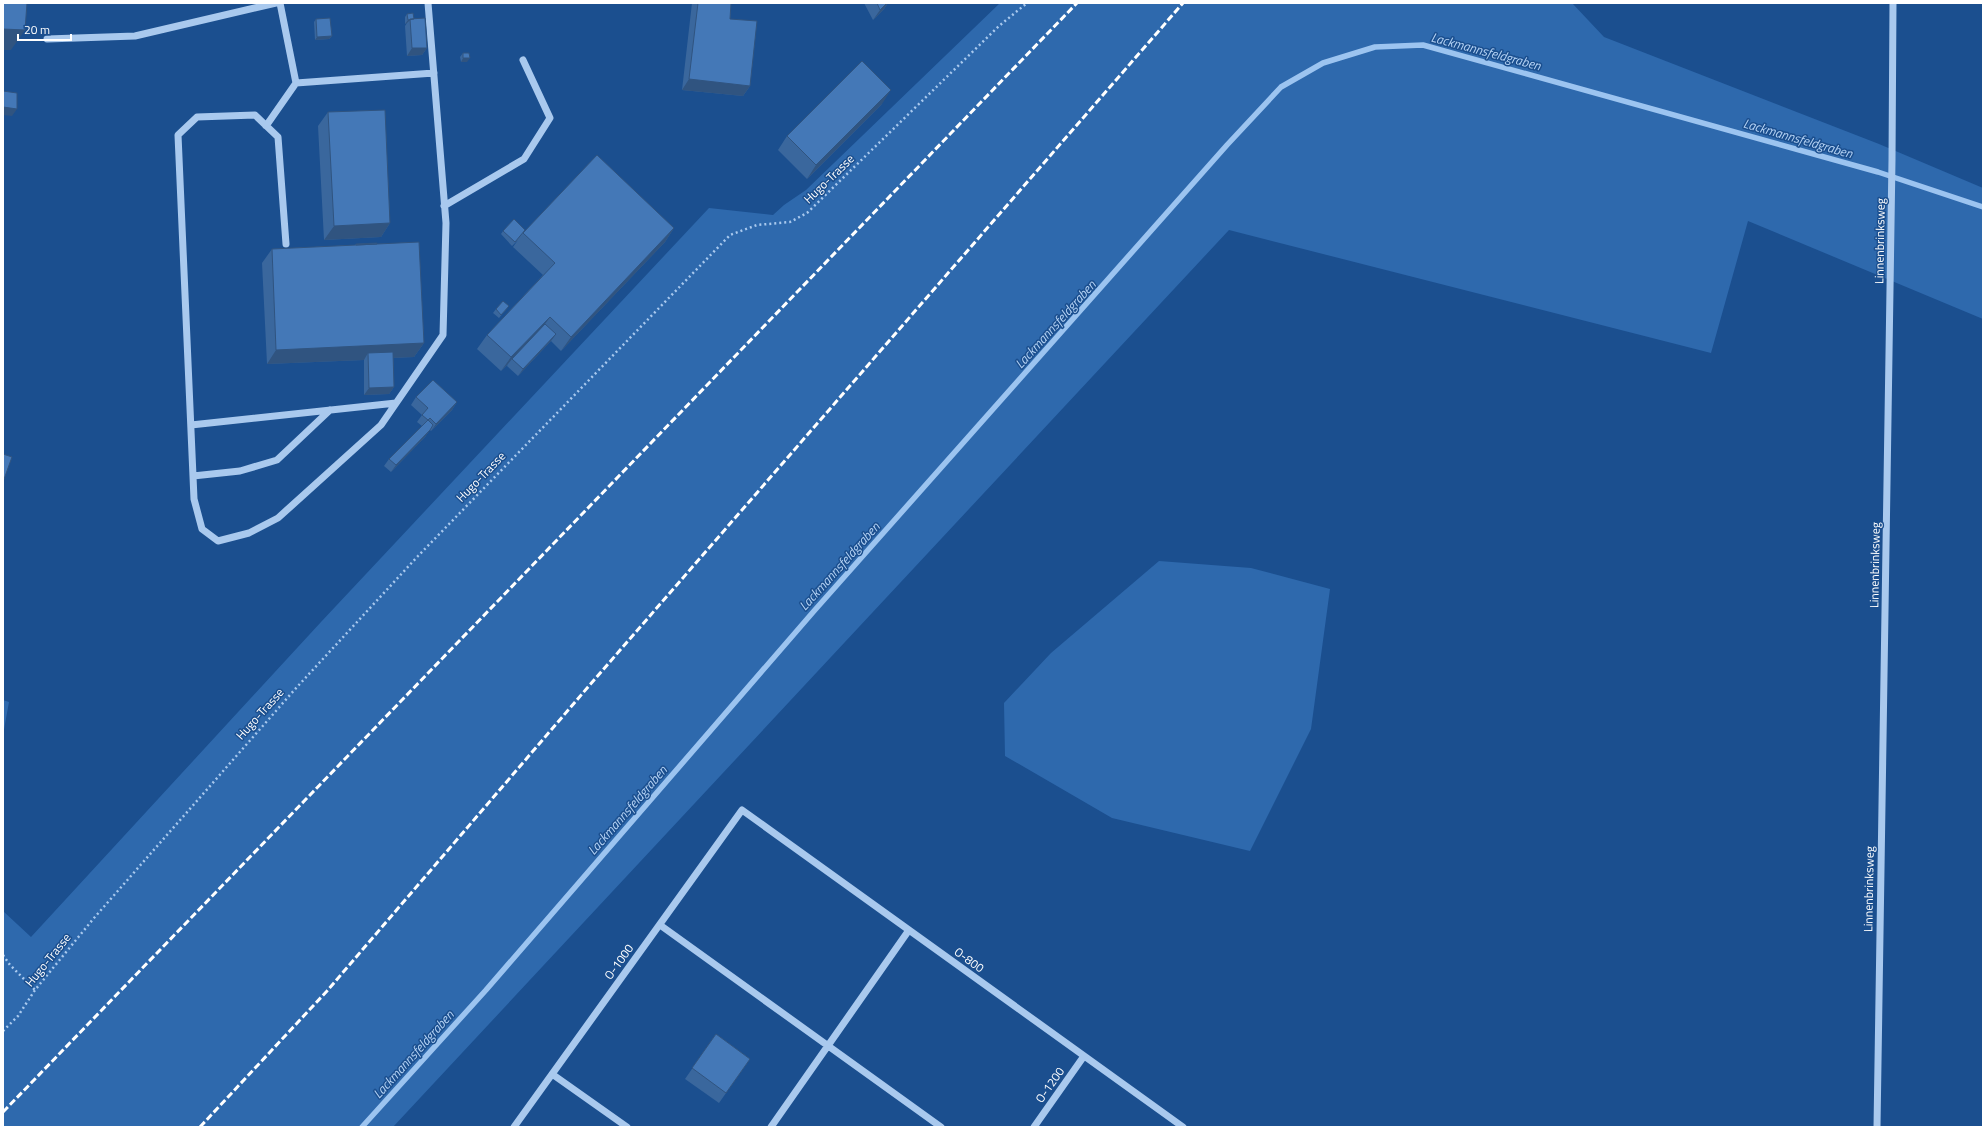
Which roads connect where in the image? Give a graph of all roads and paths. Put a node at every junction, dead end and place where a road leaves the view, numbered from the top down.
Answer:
1 (276, 3) edge
2 (280, 3) edge
3 (428, 3) edge
4 (1026, 3) edge
5 (1893, 3) edge
6 (47, 39) dead end
7 (523, 60) dead end
8 (434, 73) junction
9 (296, 83) junction
10 (266, 126) junction
11 (444, 206) junction
12 (286, 244) dead end
13 (396, 403) junction
14 (330, 410) junction
15 (191, 425) junction
16 (193, 476) junction
17 (742, 810) joint
18 (660, 925) junction
19 (909, 930) junction
20 (3, 955) edge
21 (35, 990) junction
22 (3, 1031) edge
23 (828, 1046) junction
24 (1084, 1056) junction
25 (552, 1074) junction
26 (514, 1127) edge
27 (627, 1127) edge
28 (771, 1127) edge
29 (941, 1127) edge
30 (1034, 1127) edge
31 (1183, 1127) edge
32 (1877, 1127) edge

1 - 6 street
2 - 9 street
3 - 8 street
4 - 21 path, Hugo-Trasse
5 - 32 street, Linnenbrinksweg
7 - 11 street
8 - 9 street
8 - 11 street
9 - 10 street
10 - 12 street
10 - 15 street
11 - 13 street
13 - 14 street
13 - 16 street
14 - 15 street
14 - 16 street
15 - 16 street
17 - 18 street, O-1000
17 - 19 street, O-800
18 - 23 street
18 - 25 street, O-1000
19 - 23 street
19 - 24 street, O-800
20 - 21 path
21 - 22 path, Hugo-Trasse
23 - 28 street
23 - 29 street
24 - 30 street, O-1200
24 - 31 street, O-800
25 - 26 street, O-1000
25 - 27 street

